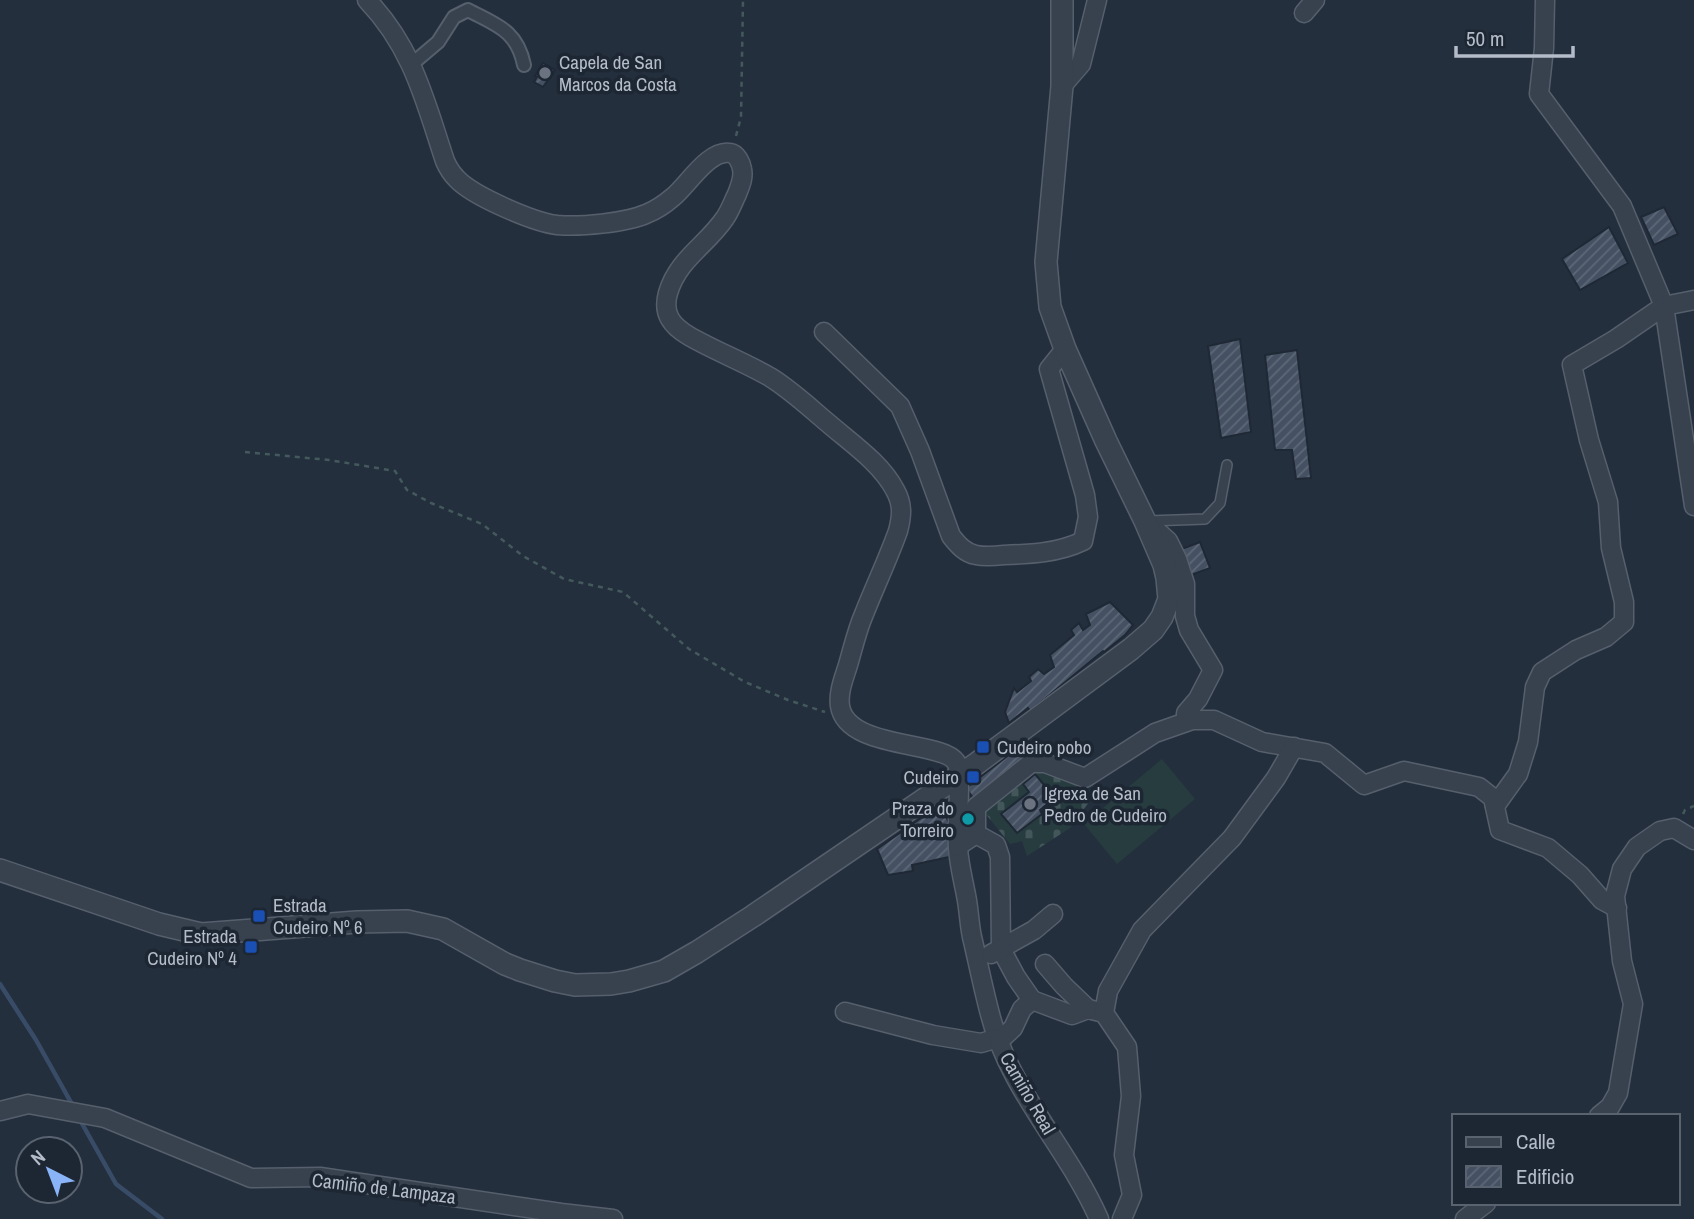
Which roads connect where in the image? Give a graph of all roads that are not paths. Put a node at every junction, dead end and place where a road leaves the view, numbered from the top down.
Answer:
1 (367, 0) edge
2 (1062, 0) edge
3 (1097, 0) edge
4 (1545, 0) edge
5 (412, 64) junction
6 (524, 65) dead end
7 (1062, 86) junction
8 (1694, 300) edge
9 (1664, 306) junction
10 (824, 332) dead end
11 (1065, 349) junction
12 (1227, 465) dead end
13 (1694, 506) edge
14 (1145, 521) junction
15 (1186, 722) junction
16 (1294, 747) junction
17 (958, 776) junction
18 (1495, 806) junction
19 (976, 834) junction
20 (1694, 840) edge
21 (958, 846) junction
22 (0, 870) edge
23 (1616, 908) junction
24 (1053, 914) dead end
25 (1001, 949) junction
26 (979, 960) junction
27 (1045, 964) dead end
28 (1064, 986) junction
29 (1038, 1002) junction
30 (1096, 1011) junction
31 (845, 1013) dead end
32 (998, 1040) junction
33 (0, 1111) edge
34 (1601, 1114) edge
35 (1483, 1205) edge
36 (613, 1219) edge
37 (1099, 1219) edge
38 (1122, 1219) edge
39 (1465, 1219) edge

1 - 5 street
2 - 7 street
3 - 7 street
4 - 9 street
5 - 6 street
5 - 17 street
7 - 11 street
8 - 9 street
9 - 13 street
9 - 18 street
10 - 11 street
11 - 14 street
12 - 14 lane
14 - 15 street
14 - 17 street
15 - 16 street
15 - 19 street
16 - 18 street
16 - 30 street
17 - 21 street, Camiño Real
17 - 22 street
18 - 23 street
19 - 21 street
19 - 25 street
20 - 23 street
21 - 26 street, Camiño Real
23 - 34 street
24 - 25 street
25 - 26 street
25 - 29 street
26 - 32 street, Camiño Real
27 - 28 street
28 - 29 street
28 - 30 street
29 - 30 street
29 - 32 street
30 - 38 street
31 - 32 street
32 - 37 street, Camiño Real
33 - 36 street, Camiño de Lampaza
35 - 39 street

